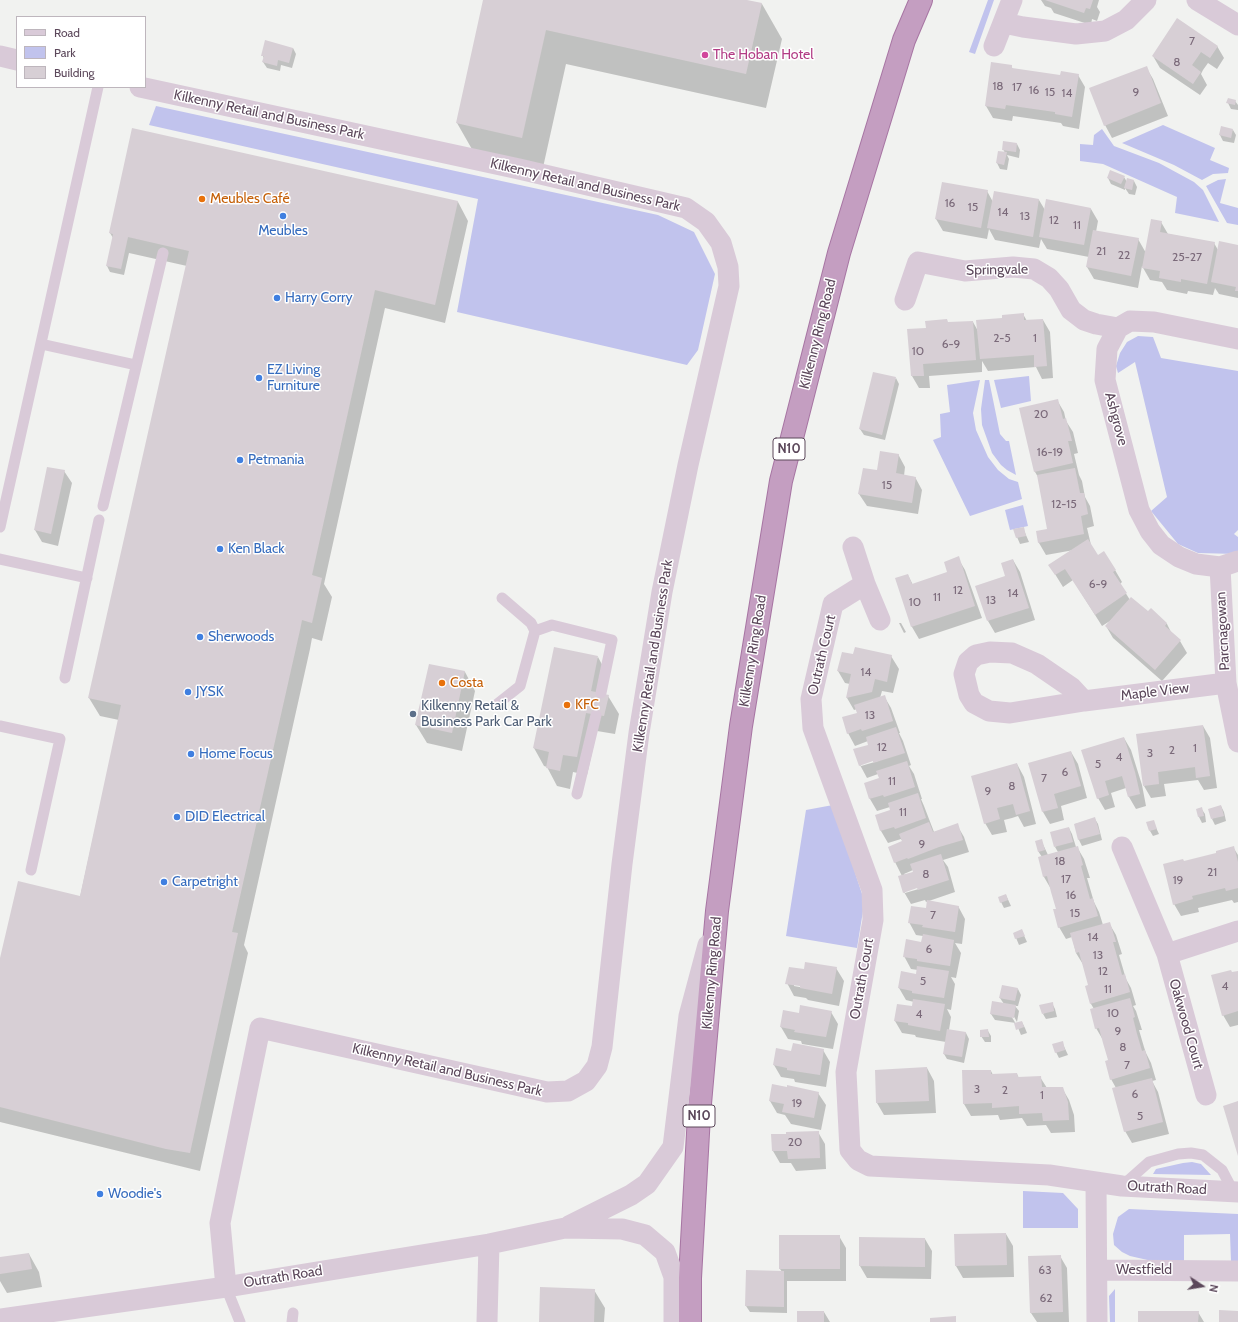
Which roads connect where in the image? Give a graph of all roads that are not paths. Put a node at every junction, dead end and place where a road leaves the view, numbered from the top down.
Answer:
1 (921, 0) edge
2 (1012, 0) edge
3 (1146, 0) edge
4 (1197, 0) edge
5 (1004, 22) junction
6 (1238, 25) edge
7 (994, 46) dead end
8 (0, 56) edge
9 (16, 60) edge
10 (98, 88) edge
11 (145, 88) edge
12 (163, 253) dead end
13 (905, 300) dead end
14 (1118, 328) junction
15 (1238, 339) edge
16 (41, 344) junction
17 (136, 365) junction
18 (103, 506) dead end
19 (99, 520) dead end
20 (0, 527) edge
21 (853, 547) dead end
22 (0, 559) edge
23 (1229, 564) edge
24 (87, 578) junction
25 (865, 584) junction
26 (502, 598) dead end
27 (880, 620) dead end
28 (535, 631) junction
29 (65, 678) dead end
30 (1226, 683) junction
31 (601, 693) dead end
32 (1084, 701) junction
33 (496, 705) dead end
34 (596, 715) dead end
35 (0, 726) edge
36 (1238, 742) edge
37 (577, 794) dead end
38 (1122, 847) dead end
39 (31, 870) dead end
40 (717, 911) junction
41 (1238, 931) edge
42 (1166, 954) junction
43 (1206, 1095) dead end
44 (1096, 1182) junction
45 (1122, 1186) junction
46 (1235, 1192) edge
47 (565, 1228) junction
48 (488, 1244) junction
49 (1097, 1270) junction
50 (1238, 1270) edge
51 (226, 1287) junction
52 (0, 1319) edge
53 (240, 1322) edge
54 (486, 1322) edge
55 (674, 1322) edge
56 (690, 1322) edge
57 (1097, 1322) edge

1 - 40 highway, Kilkenny Ring Road / N10
2 - 5 street
3 - 5 street
4 - 6 street
5 - 7 street
8 - 9 street
10 - 16 lane
11 - 51 street, Kilkenny Retail and Business Park
12 - 17 lane
13 - 14 street, Springvale
14 - 15 street
14 - 23 street, Ashgrove
16 - 17 lane
16 - 20 lane
17 - 18 lane
19 - 24 lane
21 - 25 street
22 - 24 lane
23 - 30 street, Parcnagowan
24 - 29 lane
25 - 27 street
25 - 44 street, Outrath Court
26 - 28 lane
28 - 31 lane
28 - 33 lane
30 - 32 street, Maple View
30 - 36 street, Parcnagowan
32 - 32 street, Maple View
34 - 37 lane
35 - 39 lane
38 - 42 street, Oakwood Court
40 - 47 street, Outrath Road
40 - 56 highway, Kilkenny Ring Road / N10
41 - 42 street
42 - 43 street, Oakwood Court
44 - 45 street, Outrath Road
44 - 49 street, Westfield
45 - 46 street, Outrath Road
45 - 46 lane
47 - 48 street, Outrath Road
47 - 55 street, Outrath Road
48 - 51 street, Outrath Road
48 - 54 street
49 - 50 street, Westfield
49 - 57 street, Westfield
51 - 52 street, Outrath Road
51 - 53 lane

